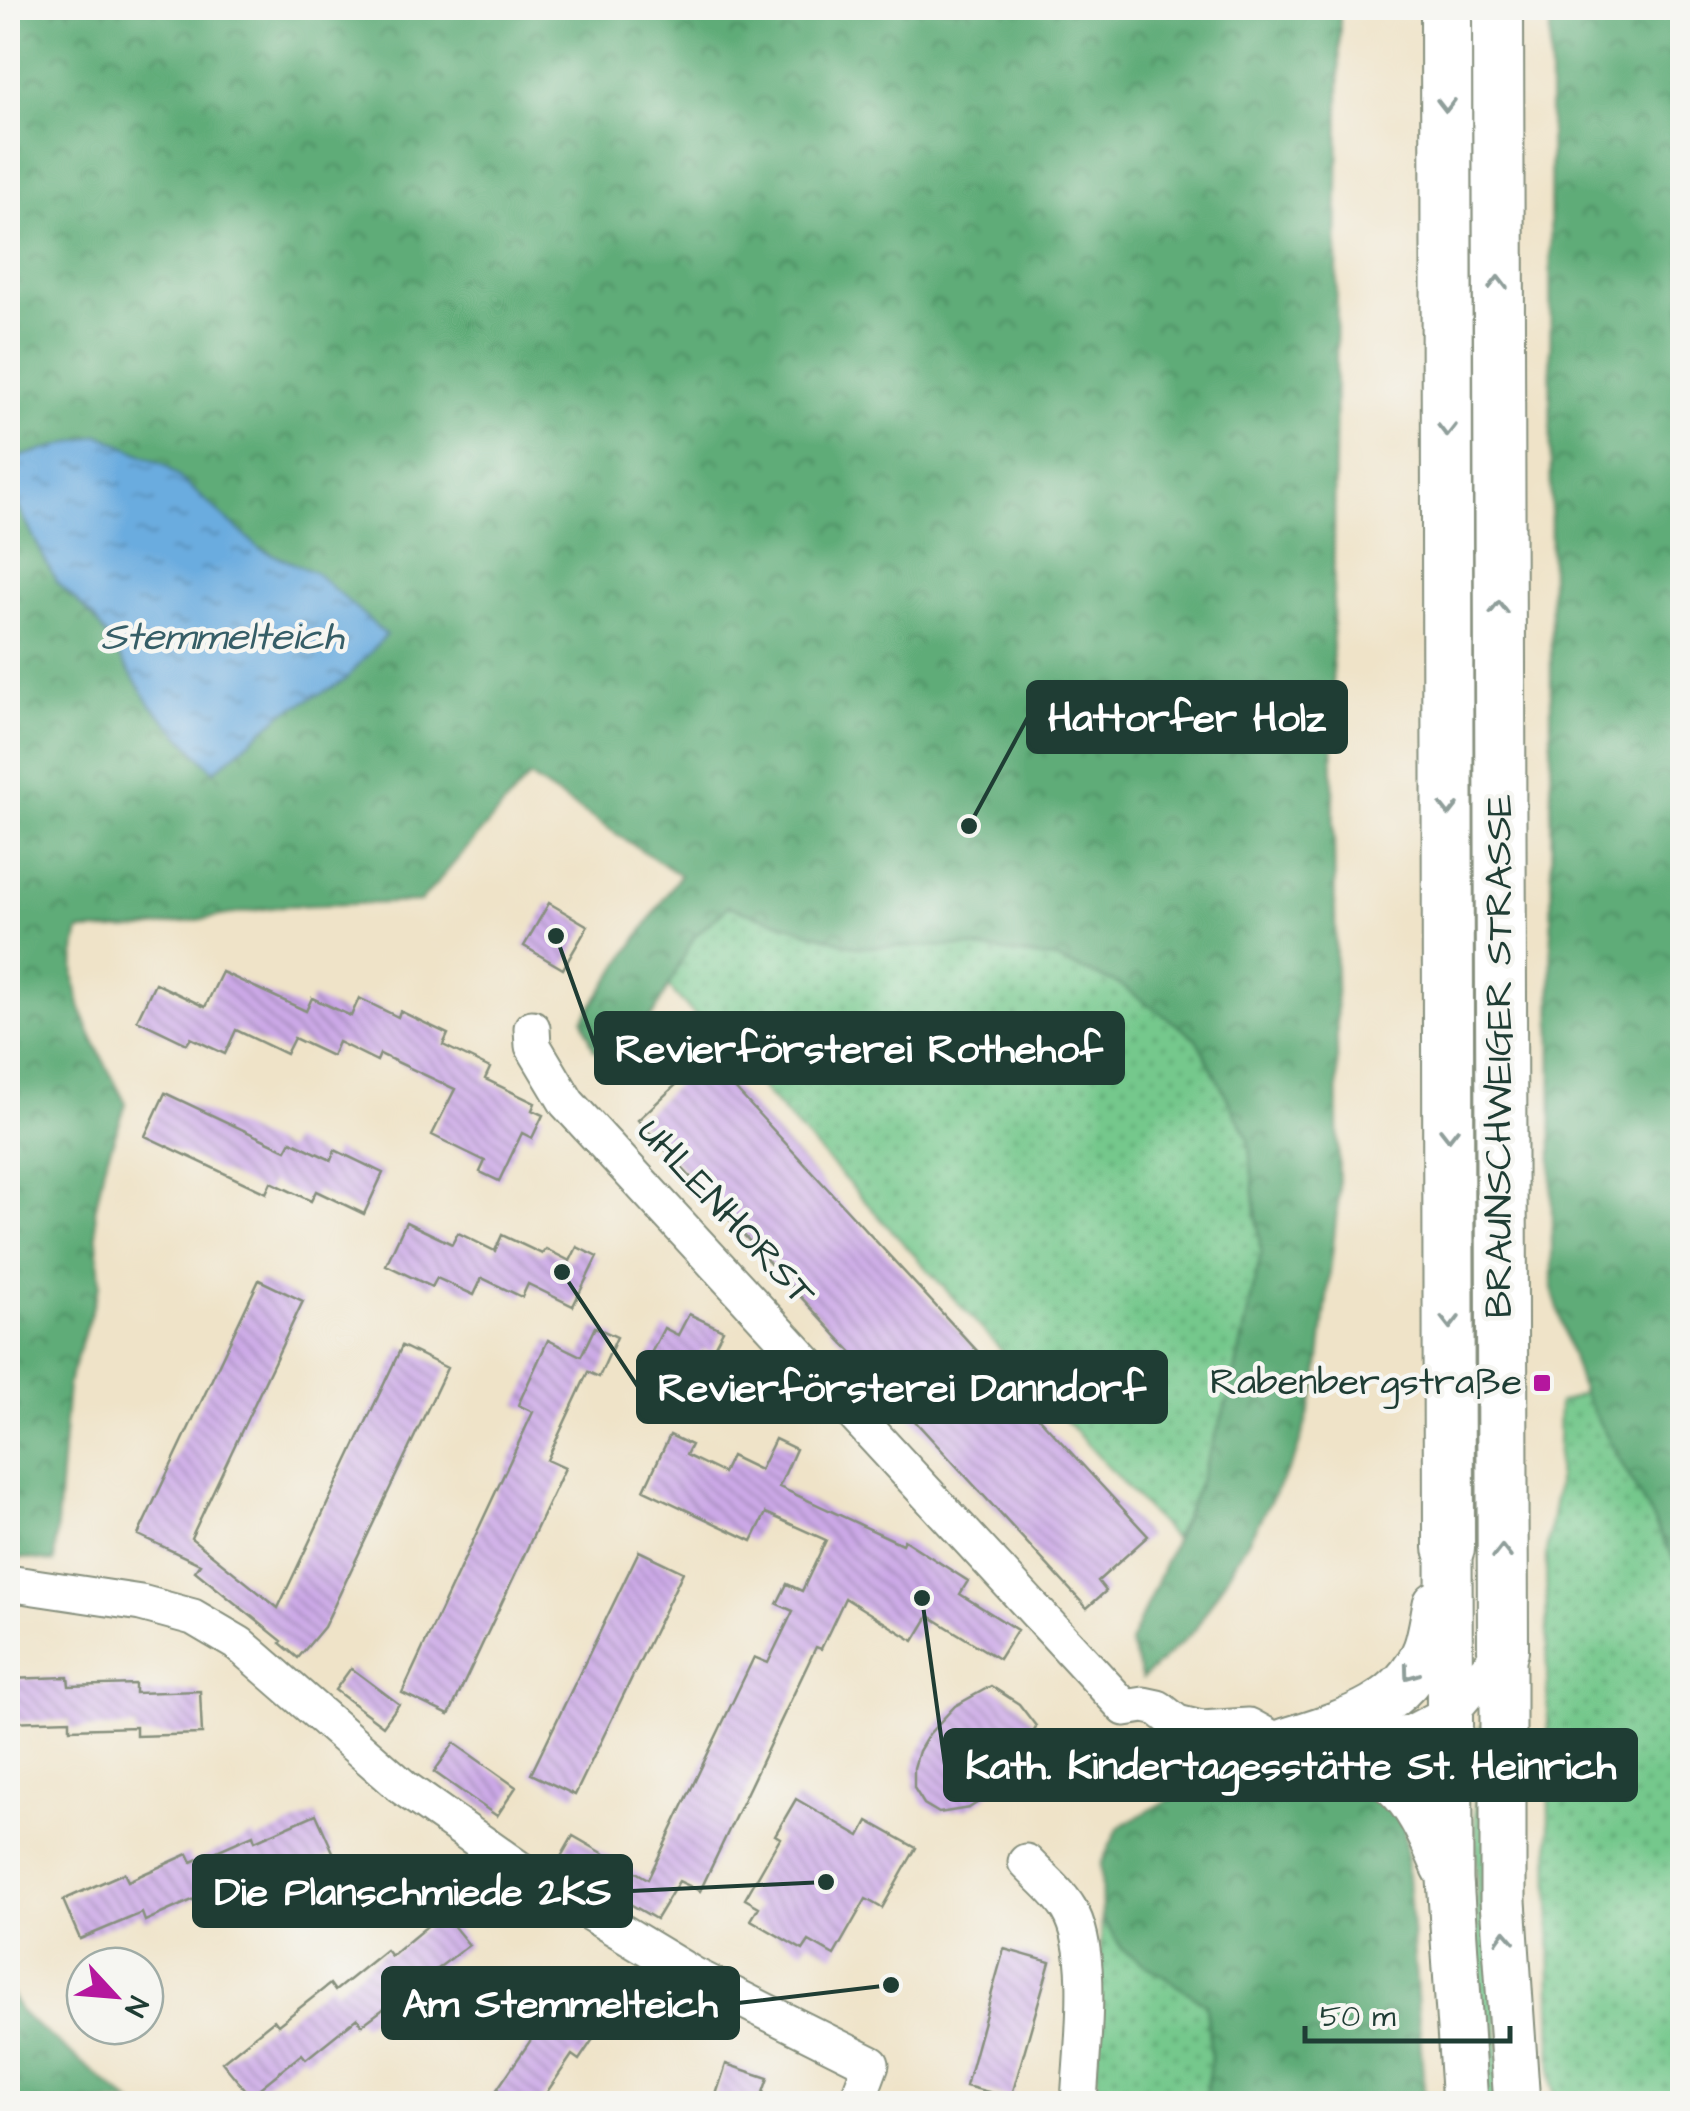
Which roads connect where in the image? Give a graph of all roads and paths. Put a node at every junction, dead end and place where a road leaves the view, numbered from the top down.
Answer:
1 (1446, 8) edge
2 (1498, 8) edge
3 (532, 1028) dead end
4 (1449, 1548) junction
5 (8, 1583) edge
6 (1503, 1650) junction
7 (1451, 1712) junction
8 (1296, 1743) junction
9 (1026, 1862) dead end
10 (1450, 1879) junction
11 (856, 2104) edge
12 (1078, 2104) edge
13 (1465, 2104) edge
14 (1517, 2104) edge

1 -> 4 highway, BRAUNSCHWEIGER STRASSE
6 -> 2 highway, BRAUNSCHWEIGER STRASSE
3 - 8 street, UHLENHORST
4 - 7 main road, BRAUNSCHWEIGER STRASSE
4 -> 8 main road
5 - 11 street
6 - 7 street
14 -> 6 main road, BRAUNSCHWEIGER STRASSE
7 - 8 street
7 - 10 main road, BRAUNSCHWEIGER STRASSE
8 - 10 main road
9 - 12 street
10 - 13 main road, BRAUNSCHWEIGER STRASSE

